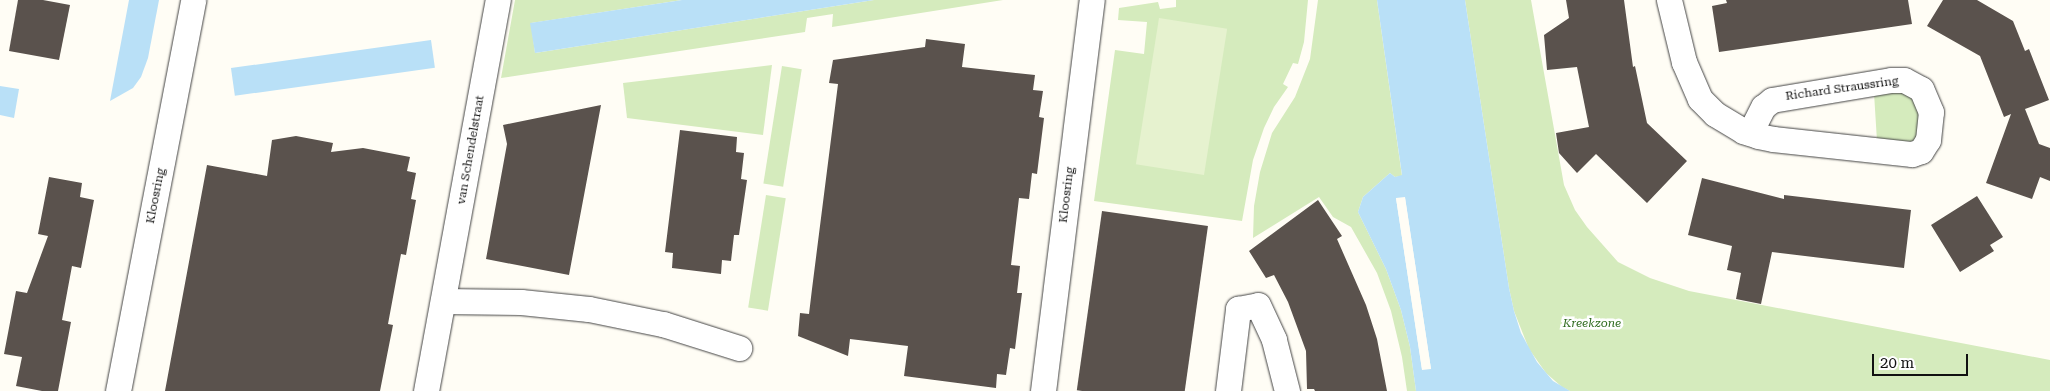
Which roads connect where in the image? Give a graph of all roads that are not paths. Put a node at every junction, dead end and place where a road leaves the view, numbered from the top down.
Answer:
1 (193, 0) edge
2 (498, 0) edge
3 (1092, 0) edge
4 (1669, 0) edge
5 (1750, 133) junction
6 (444, 301) junction
7 (739, 348) dead end
8 (118, 391) edge
9 (426, 391) edge
10 (1043, 391) edge
11 (1228, 391) edge
12 (1287, 391) edge

1 - 8 street, Kloosring
2 - 6 street, van Schendelstraat
3 - 10 street, Kloosring
4 - 5 street, Richard Straussring
5 - 5 street, Richard Straussring
6 - 7 street
6 - 9 street, van Schendelstraat
11 - 12 street

